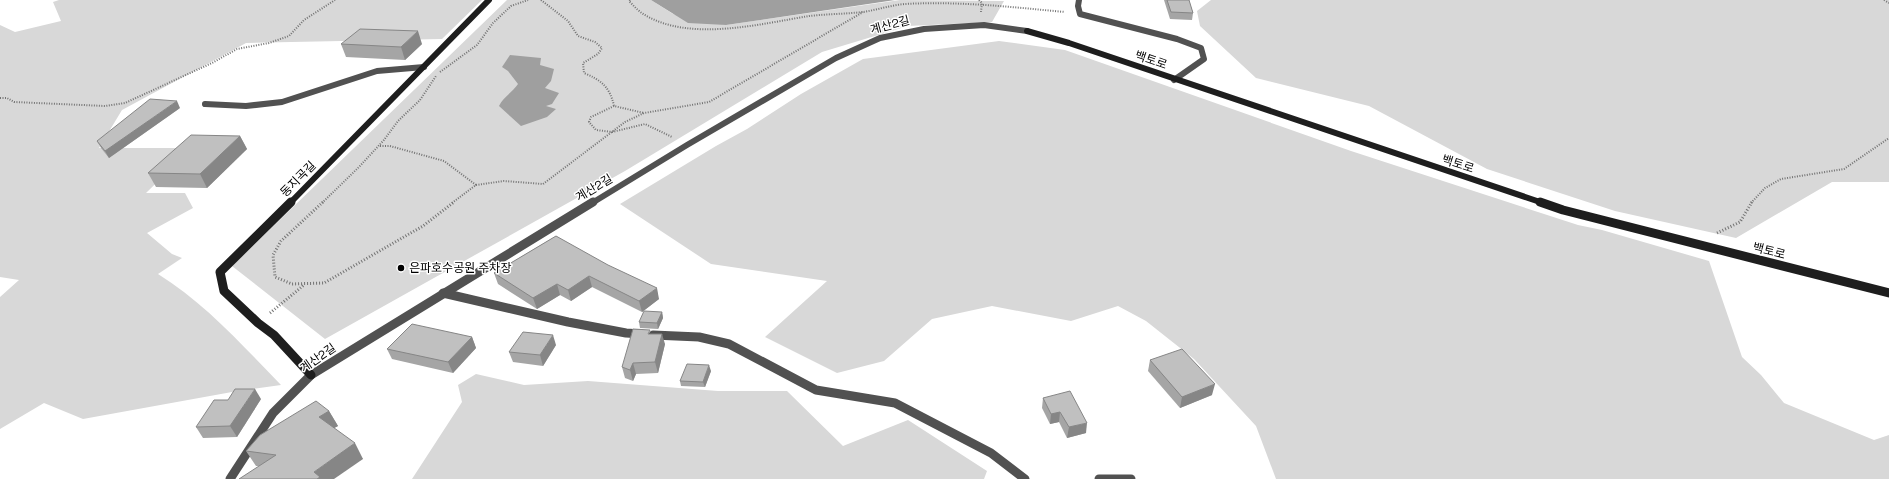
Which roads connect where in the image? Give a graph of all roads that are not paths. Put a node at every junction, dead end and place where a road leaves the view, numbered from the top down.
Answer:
1 (489, 0) edge
2 (1079, 0) edge
3 (1027, 31) joint
4 (424, 67) junction
5 (1174, 80) junction
6 (204, 104) dead end
7 (443, 293) junction
8 (1889, 294) edge
9 (311, 375) junction
10 (230, 479) edge
11 (1025, 479) edge
12 (1099, 479) edge
13 (1131, 479) edge

1 - 4 street, 동지곡길
2 - 5 street
3 - 5 street, 백토로
3 - 7 street, 계산2길
4 - 6 street
4 - 9 street, 동지곡길
5 - 8 street, 백토로
7 - 9 street, 계산2길
7 - 11 street
9 - 10 street, 계산2길
12 - 13 street

